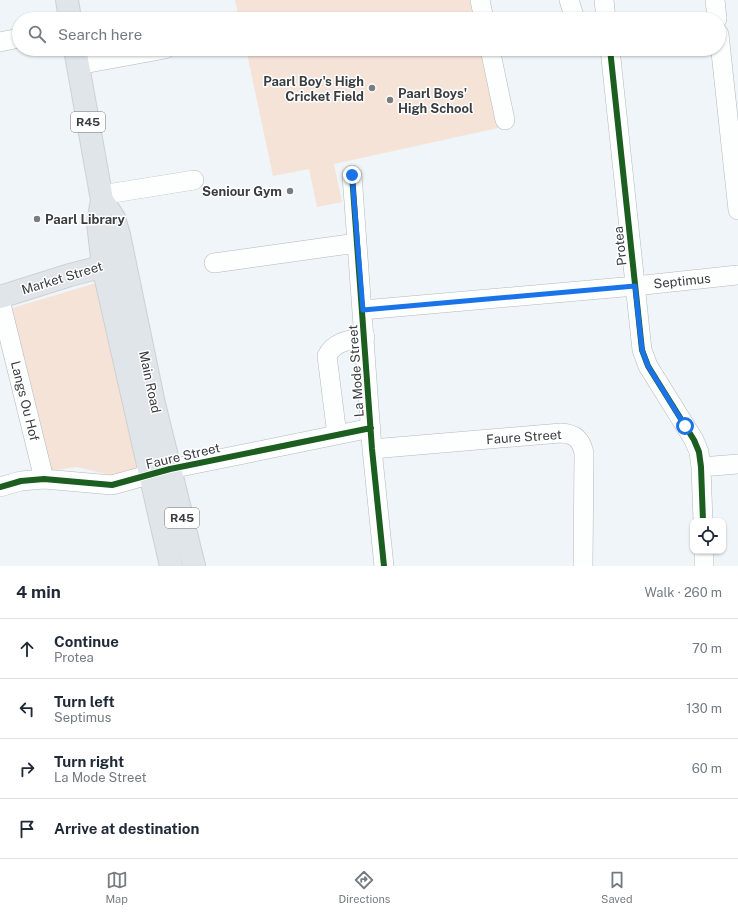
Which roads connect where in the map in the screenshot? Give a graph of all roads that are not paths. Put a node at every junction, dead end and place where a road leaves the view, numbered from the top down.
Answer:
1 (67, 0) edge
2 (480, 0) edge
3 (569, 0) edge
4 (604, 0) edge
5 (715, 0) edge
6 (69, 12) edge
7 (483, 12) edge
8 (572, 12) edge
9 (605, 12) edge
10 (716, 12) edge
11 (12, 39) edge
12 (0, 42) edge
13 (88, 56) edge
14 (491, 56) edge
15 (611, 56) edge
16 (721, 56) edge
17 (77, 57) edge
18 (504, 120) dead end
19 (352, 175) dead end
20 (194, 180) dead end
21 (102, 198) junction
22 (738, 210) edge
23 (357, 243) junction
24 (125, 260) junction
25 (214, 263) dead end
26 (103, 266) junction
27 (738, 275) edge
28 (635, 286) junction
29 (0, 299) edge
30 (363, 310) junction
31 (365, 337) junction
32 (371, 428) junction
33 (337, 435) junction
34 (372, 449) junction
35 (738, 464) edge
36 (701, 468) junction
37 (160, 472) junction
38 (44, 479) junction
39 (0, 487) edge
40 (703, 518) edge
41 (704, 554) edge
42 (583, 561) edge
43 (171, 566) edge
44 (194, 566) edge
45 (384, 566) edge
46 (704, 566) edge

1 - 6 main road
2 - 7 street
3 - 8 street
4 - 9 street
5 - 10 street
11 - 12 street
13 - 17 street
14 - 18 street
15 - 28 street, Protea
16 - 22 street
17 - 21 main road, Main Road / R45
19 - 23 street, La Mode Street
20 - 21 street
21 - 24 main road, Main Road / R45
21 - 26 main road, Main Road / R45
23 - 25 street
23 - 30 street, La Mode Street
24 - 26 main road, Market Street
24 - 37 main road, Main Road / R45
26 - 29 main road, Market Street
26 - 37 main road, Main Road / R45
27 - 28 street, Septimus
28 - 30 street, Septimus
28 - 36 street, Protea
29 - 38 street, Langs Ou Hof
30 - 31 street, La Mode Street
31 - 32 street, La Mode Street
31 - 33 street
32 - 33 street, Faure Street
32 - 34 street, La Mode Street
33 - 37 street, Faure Street
34 - 42 street, Faure Street
34 - 45 street, La Mode Street
35 - 36 street
36 - 40 street, Protea
37 - 38 street, Faure Street
37 - 43 main road, Main Road / R45
37 - 44 main road, Main Road / R45
38 - 39 street, Faure Street
41 - 46 street

